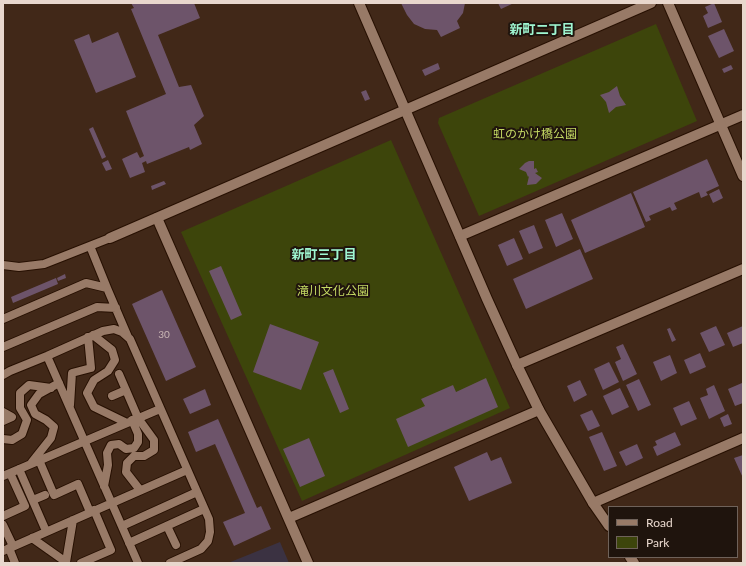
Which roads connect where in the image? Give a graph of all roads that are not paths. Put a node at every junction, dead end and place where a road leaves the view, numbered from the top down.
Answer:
1 (359, 3) edge
2 (651, 3) edge
3 (668, 3) edge
4 (405, 110) junction
5 (743, 115) edge
6 (721, 124) junction
7 (743, 176) edge
8 (157, 218) junction
9 (460, 236) junction
10 (110, 238) joint
11 (90, 246) junction
12 (3, 265) edge
13 (743, 269) edge
14 (107, 288) junction
15 (116, 308) junction
16 (3, 319) edge
17 (91, 336) junction
18 (130, 339) junction
19 (3, 347) edge
20 (47, 356) junction
21 (517, 364) junction
22 (119, 374) dead end
23 (3, 375) edge
24 (59, 383) junction
25 (50, 388) junction
26 (126, 390) junction
27 (112, 396) dead end
28 (70, 408) junction
29 (160, 408) junction
30 (539, 410) junction
31 (3, 412) edge
32 (132, 420) junction
33 (3, 421) edge
34 (743, 438) edge
35 (3, 439) edge
36 (85, 441) junction
37 (35, 462) junction
38 (19, 469) junction
39 (187, 470) junction
40 (6, 474) edge
41 (104, 487) junction
42 (140, 490) junction
43 (197, 492) junction
44 (44, 495) dead end
45 (33, 500) junction
46 (111, 502) junction
47 (593, 502) junction
48 (204, 509) junction
49 (92, 511) junction
50 (3, 516) edge
51 (289, 518) junction
52 (73, 520) junction
53 (3, 524) edge
54 (608, 524) edge
55 (122, 526) junction
56 (167, 526) junction
57 (46, 532) junction
58 (32, 538) junction
59 (129, 543) junction
60 (176, 545) dead end
61 (8, 548) edge
62 (15, 563) edge
63 (81, 563) edge
64 (138, 563) edge
65 (170, 563) edge
66 (308, 563) edge

1 - 4 street
2 - 4 street
3 - 6 street
4 - 8 street
4 - 9 street
5 - 6 street
6 - 7 street
6 - 9 street
8 - 10 street
8 - 51 street
9 - 21 street
10 - 11 lane
11 - 12 lane
11 - 14 lane
13 - 21 street
14 - 15 lane
14 - 16 lane
15 - 18 lane
15 - 19 lane
17 - 18 lane
17 - 20 lane
17 - 28 lane
17 - 32 lane
18 - 29 lane
20 - 23 lane
20 - 24 lane
21 - 30 street
22 - 26 lane
24 - 25 lane
24 - 28 lane
25 - 35 lane
25 - 37 lane
26 - 27 lane
26 - 32 lane
28 - 36 lane
29 - 32 lane
29 - 39 lane
30 - 47 street
30 - 51 street
31 - 33 lane
32 - 36 lane
32 - 41 lane
32 - 42 lane
34 - 47 street
36 - 37 lane
36 - 41 lane
37 - 38 lane
37 - 49 lane
38 - 40 lane
38 - 45 lane
39 - 42 lane
39 - 43 lane
40 - 50 lane
41 - 46 lane
42 - 46 lane
43 - 48 lane
43 - 55 lane
44 - 45 lane
45 - 57 lane
46 - 49 lane
46 - 55 lane
47 - 54 street
48 - 56 lane
48 - 65 lane
49 - 52 lane
49 - 63 lane
51 - 66 street
52 - 57 lane
52 - 58 lane
53 - 61 lane
55 - 59 lane
56 - 59 lane
56 - 60 lane
57 - 58 lane
58 - 61 lane
59 - 64 lane
61 - 62 lane

